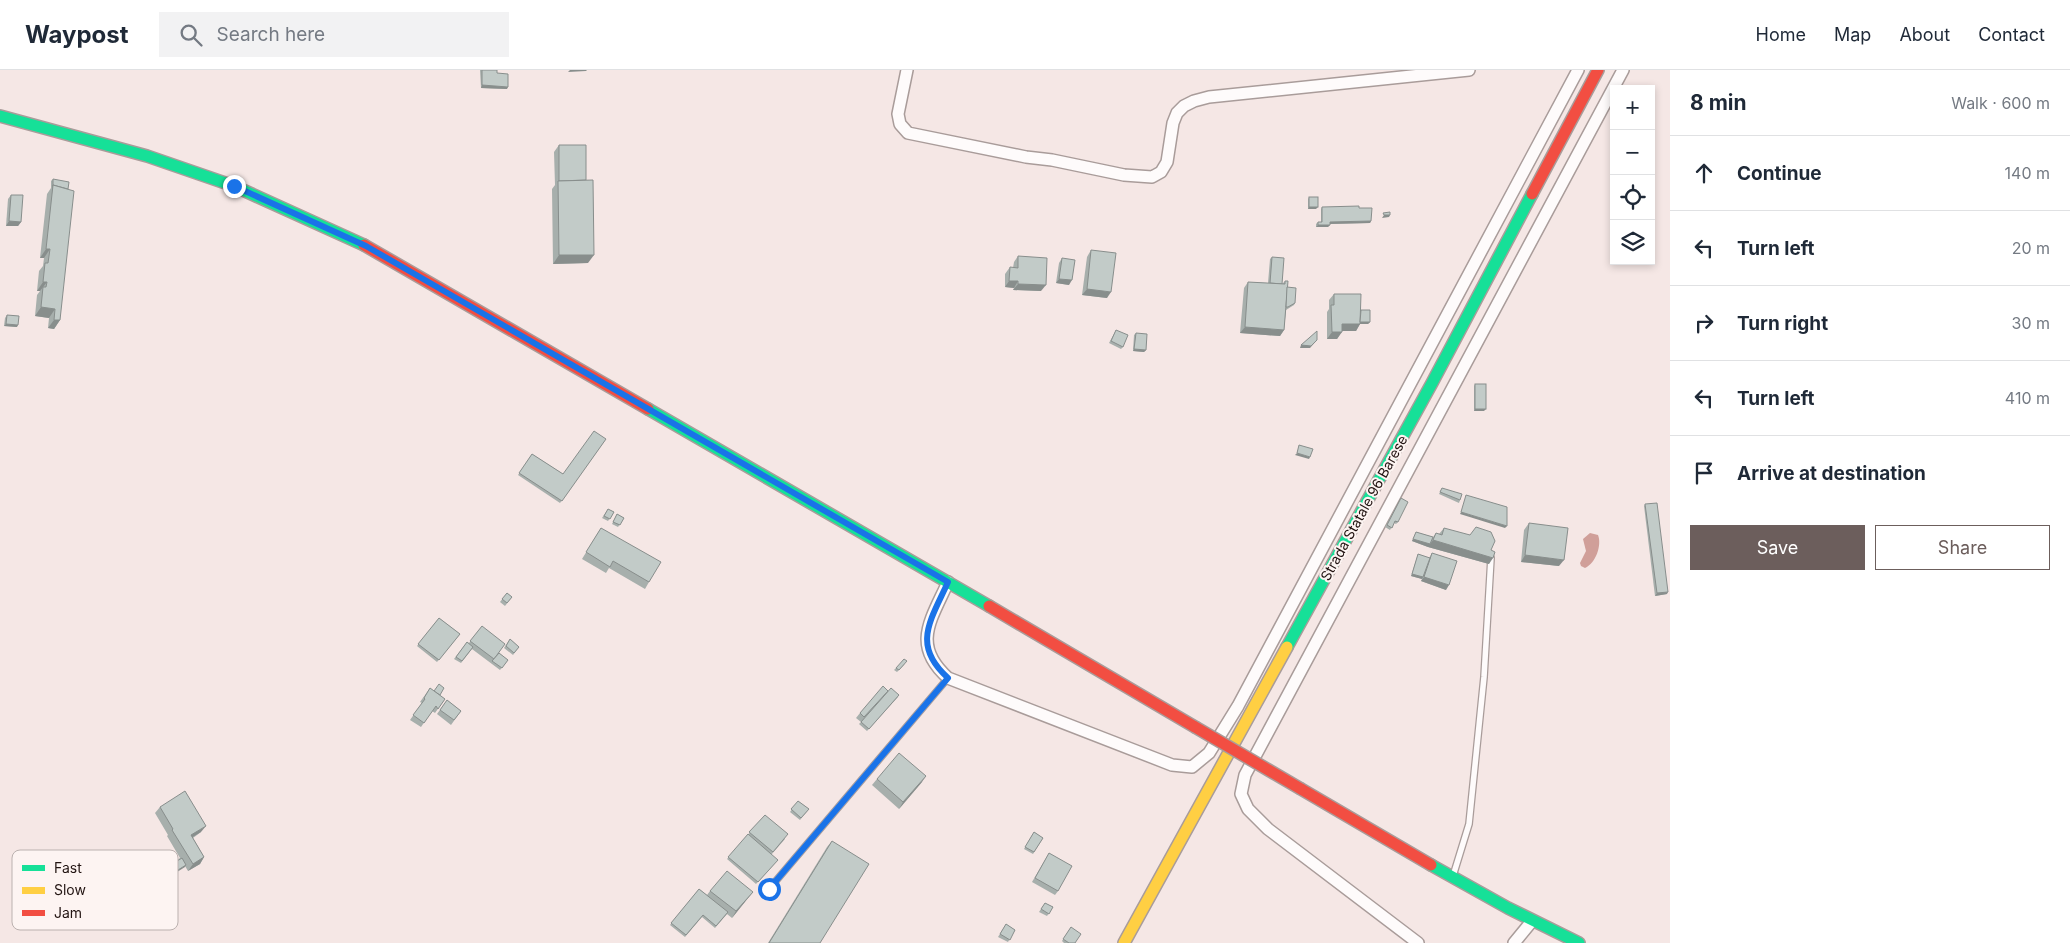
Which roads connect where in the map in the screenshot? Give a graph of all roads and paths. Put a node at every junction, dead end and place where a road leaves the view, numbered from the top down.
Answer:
1 (907, 70) edge
2 (1469, 70) edge
3 (1578, 70) edge
4 (1598, 70) edge
5 (1623, 70) edge
6 (0, 116) edge
7 (1491, 558) edge
8 (948, 582) junction
9 (948, 678) junction
10 (1452, 878) junction
11 (769, 889) dead end
12 (1532, 921) junction
13 (1124, 943) edge
14 (1418, 943) edge
15 (1514, 943) edge
16 (1579, 943) edge

1 - 2 street
3 - 9 street
4 - 13 main road, Strada Statale 96 Barese
5 - 14 street
6 - 8 main road
7 - 10 lane
8 - 9 street
8 - 10 main road, bridge
9 - 11 lane
10 - 12 main road
12 - 15 street
12 - 16 main road

